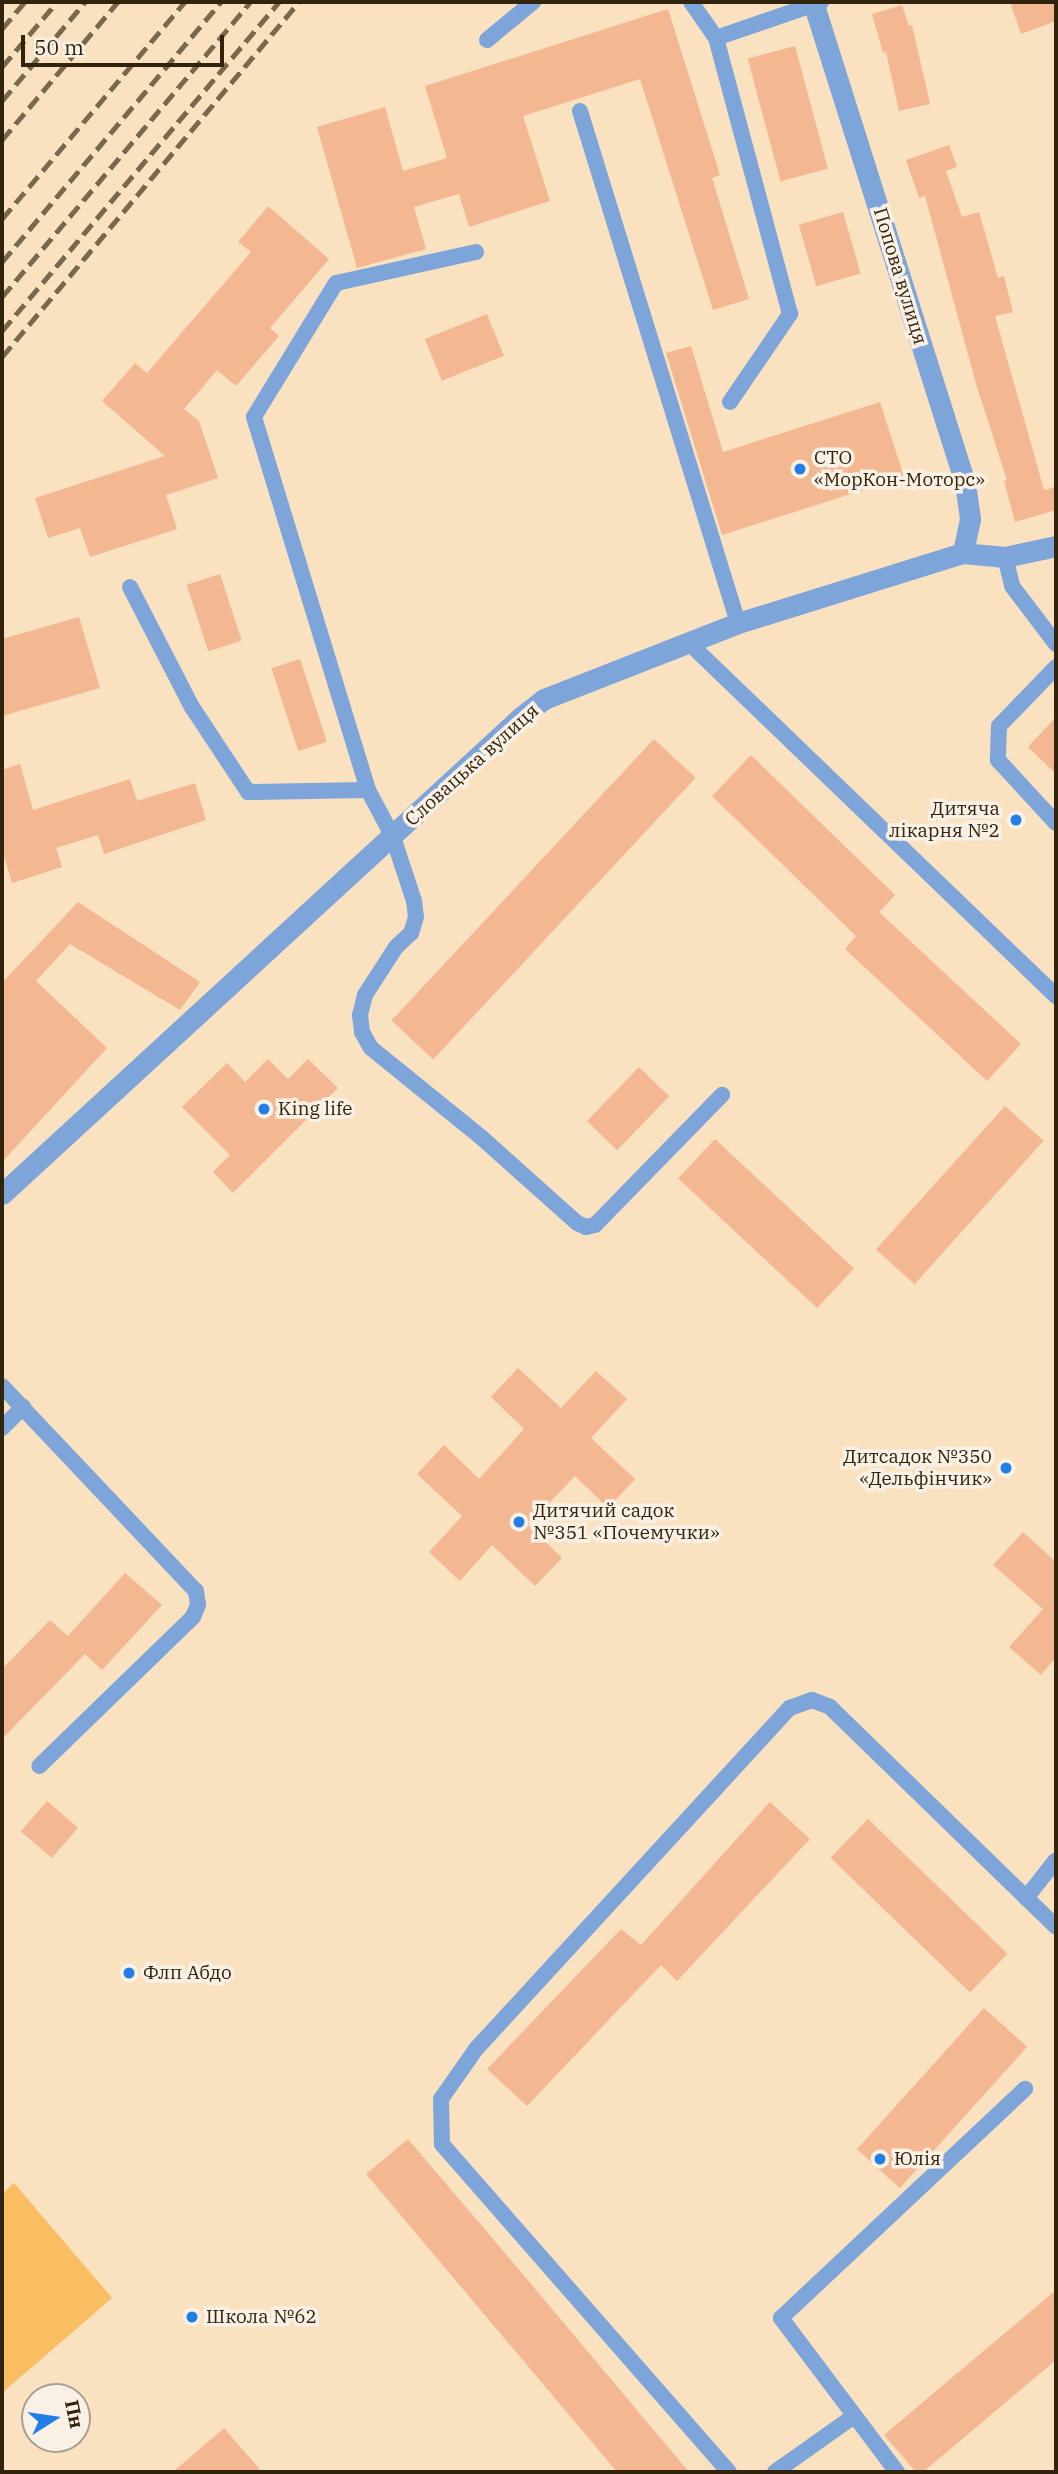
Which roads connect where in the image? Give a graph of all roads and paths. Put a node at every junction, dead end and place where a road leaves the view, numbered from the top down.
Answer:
1 (533, 2) edge
2 (691, 2) edge
3 (816, 3) edge
4 (716, 38) junction
5 (487, 40) dead end
6 (580, 111) dead end
7 (476, 253) dead end
8 (730, 402) dead end
9 (1056, 546) edge
10 (963, 553) junction
11 (1005, 557) junction
12 (130, 587) dead end
13 (738, 623) junction
14 (689, 643) junction
15 (1056, 644) edge
16 (1056, 667) edge
17 (368, 790) junction
18 (1056, 822) edge
19 (393, 837) junction
20 (1056, 996) edge
21 (722, 1095) dead end
22 (2, 1194) edge
23 (2, 1386) edge
24 (23, 1408) junction
25 (2, 1428) edge
26 (39, 1766) dead end
27 (1056, 1860) edge
28 (1026, 1898) junction
29 (1056, 1927) edge
30 (1025, 2089) dead end
31 (854, 2416) junction
32 (729, 2472) edge
33 (775, 2472) edge
34 (897, 2472) edge

1 - 5 lane
2 - 4 lane
3 - 4 lane
3 - 10 street, Попова вулиця
4 - 8 lane
6 - 13 lane
7 - 17 lane
9 - 11 street, Словацька вулиця
10 - 11 street, Словацька вулиця
10 - 13 street, Словацька вулиця
11 - 15 lane
12 - 17 lane
13 - 14 street, Словацька вулиця
14 - 19 street, Словацька вулиця
14 - 20 lane
16 - 18 lane
17 - 19 lane
19 - 21 lane
19 - 22 street, Словацька вулиця
23 - 24 lane
24 - 25 lane
24 - 26 lane
27 - 28 lane
28 - 29 lane
28 - 32 lane
30 - 31 lane
31 - 33 lane
31 - 34 lane

